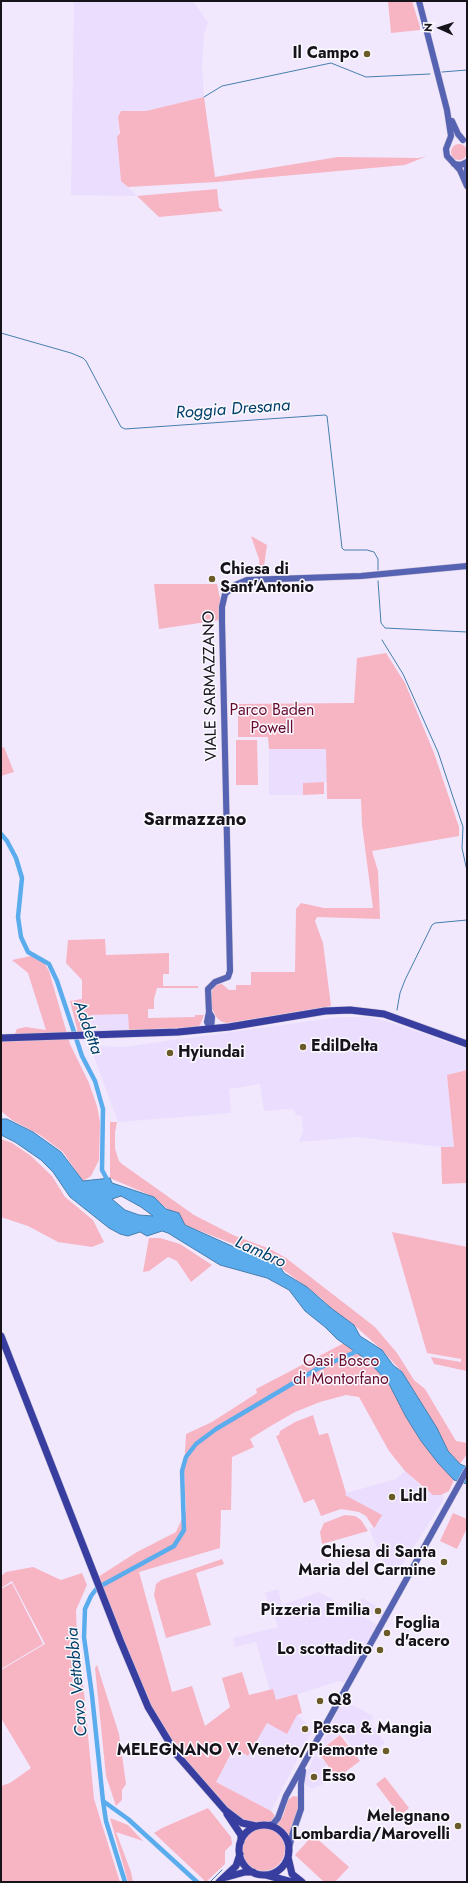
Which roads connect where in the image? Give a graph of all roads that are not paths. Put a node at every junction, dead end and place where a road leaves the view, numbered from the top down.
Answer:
1 (419, 1) edge
2 (447, 110) junction
3 (465, 141) edge
4 (449, 144) junction
5 (467, 163) edge
6 (454, 164) junction
7 (467, 175) edge
8 (467, 186) edge
9 (467, 566) edge
10 (211, 1029) junction
11 (1, 1038) edge
12 (467, 1044) edge
13 (1, 1336) edge
14 (467, 1470) edge
15 (308, 1758) junction
16 (225, 1810) junction
17 (269, 1825) junction
18 (256, 1826) junction
19 (241, 1841) junction
20 (288, 1852) junction
21 (240, 1854) junction
22 (257, 1873) junction
23 (220, 1881) edge
24 (292, 1882) edge
25 (302, 1882) edge

1 - 2 street
2 - 3 street
2 - 4 street
3 - 4 street
4 - 6 street
5 - 6 street
5 - 7 street
6 - 8 street
9 - 10 street, VIALE SARMAZZANO
10 - 11 main road
10 - 12 main road
13 - 16 main road
14 - 15 street
15 - 17 street
15 - 20 street
16 - 18 main road
16 - 19 main road
17 - 18 main road
17 - 20 main road
18 - 19 main road
19 - 21 main road
20 - 22 main road
20 - 25 main road
21 - 22 main road
21 - 23 main road
22 - 23 main road
22 - 24 main road

